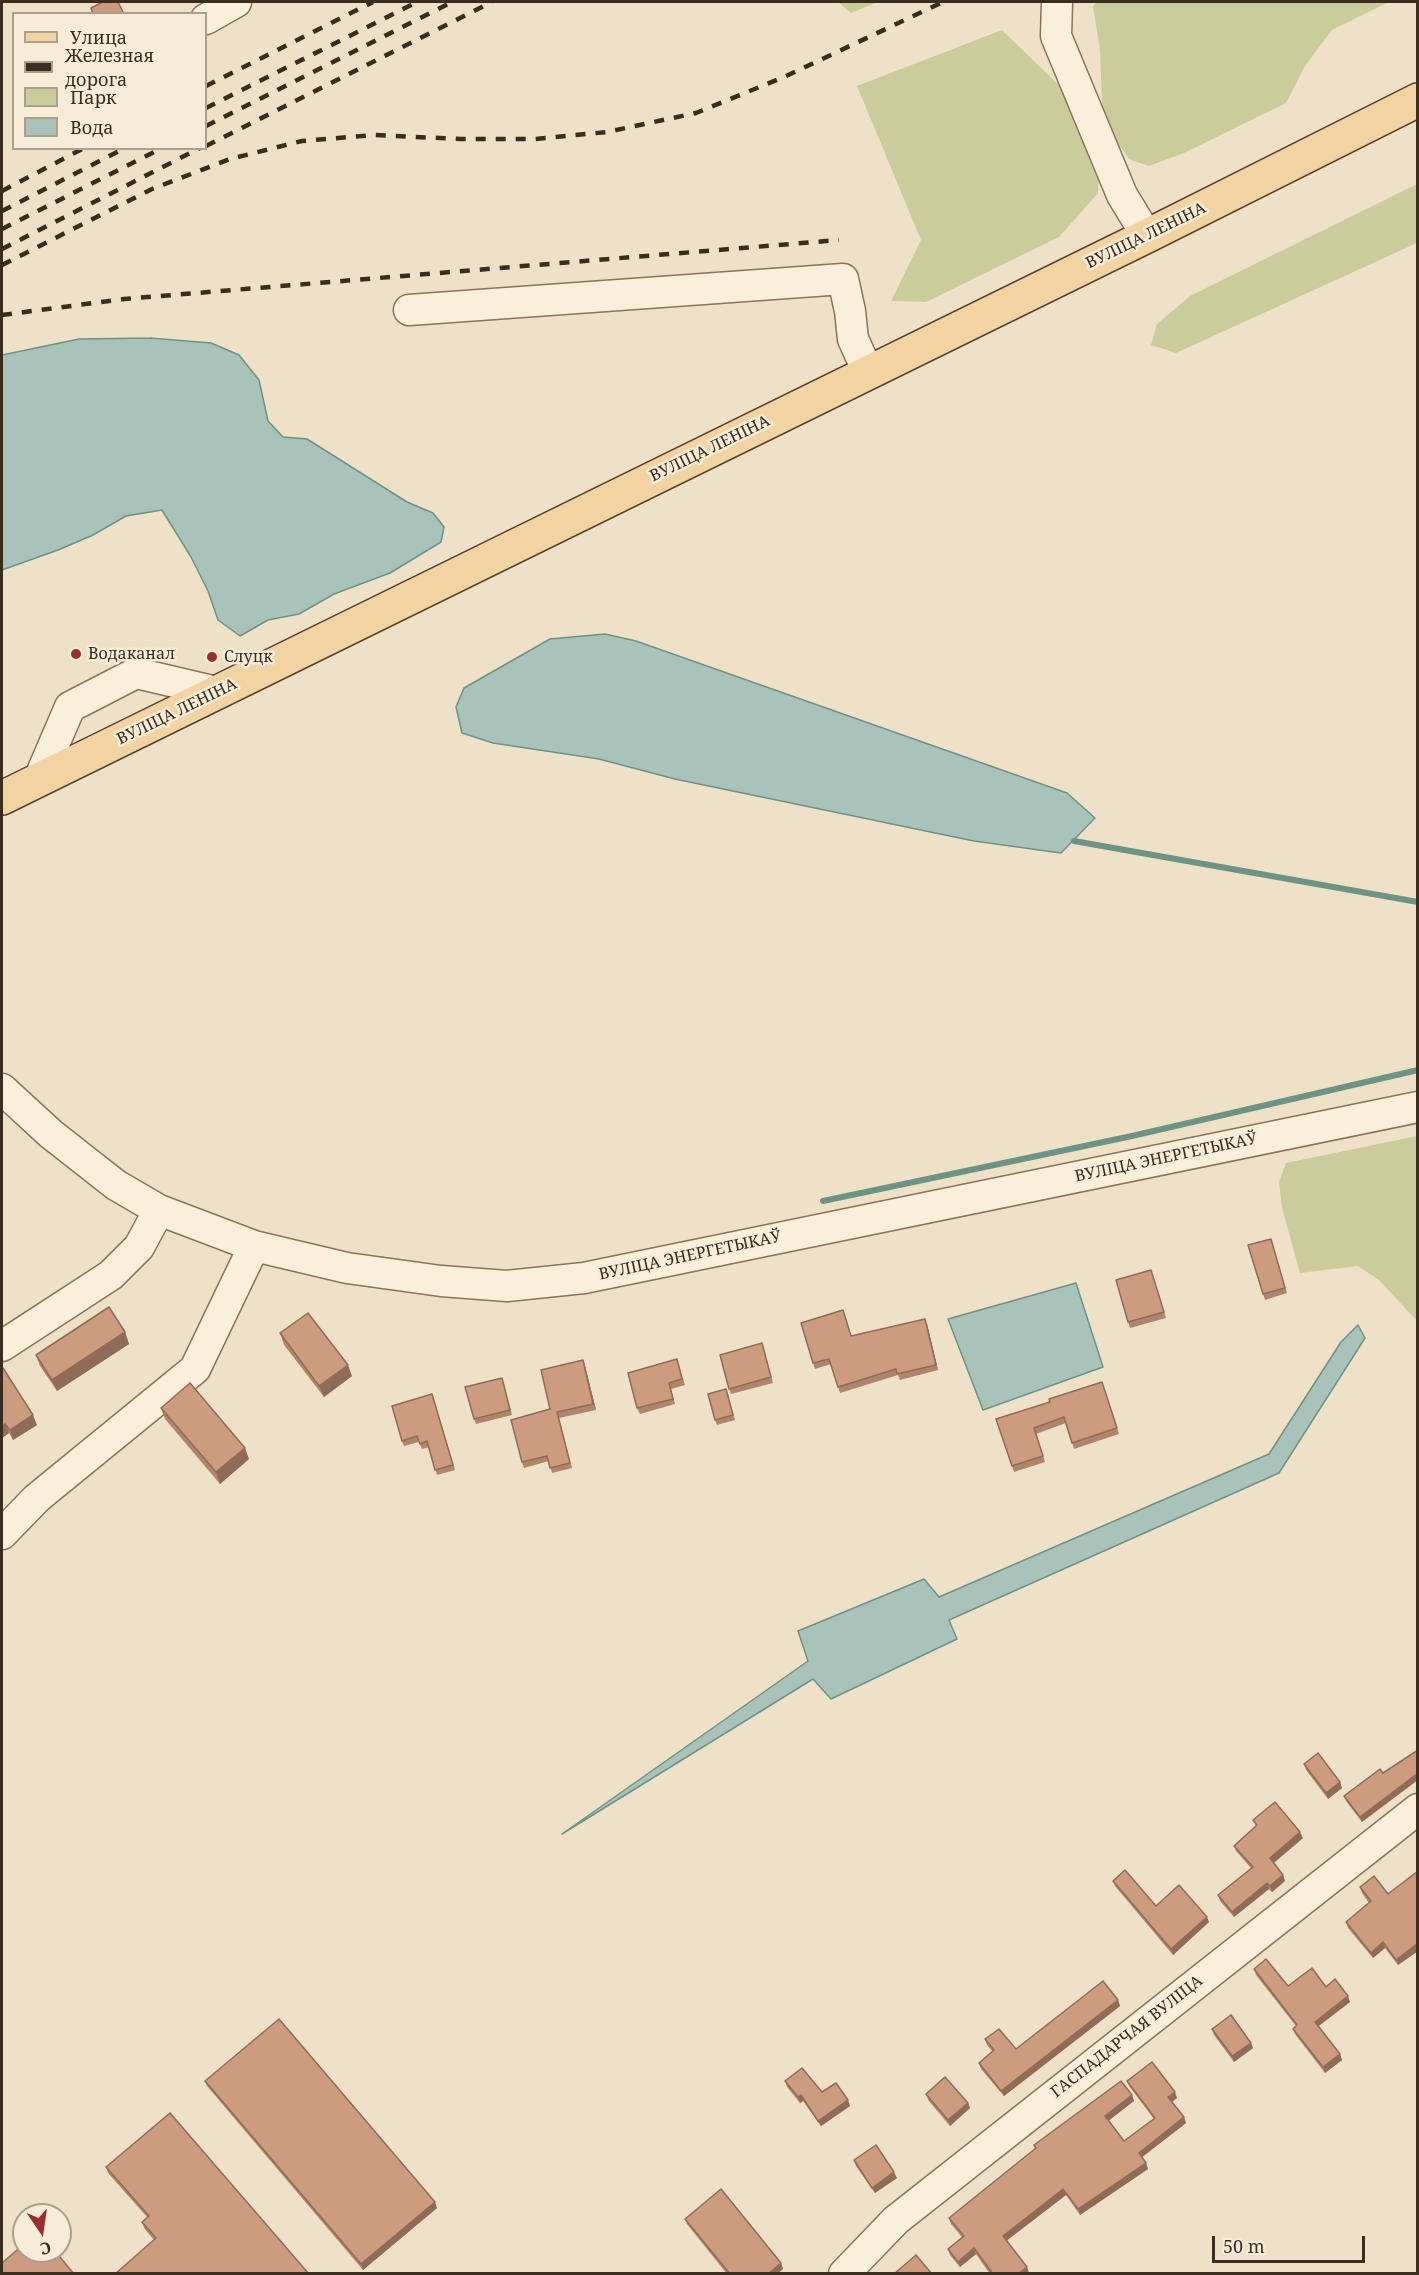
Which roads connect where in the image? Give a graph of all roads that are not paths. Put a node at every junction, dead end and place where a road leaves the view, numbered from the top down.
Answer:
1 (236, 2) edge
2 (1057, 2) edge
3 (207, 18) edge
4 (1418, 100) edge
5 (1147, 236) junction
6 (410, 310) dead end
7 (868, 372) junction
8 (217, 692) junction
9 (39, 779) junction
10 (2, 798) edge
11 (2, 1089) edge
12 (1418, 1107) edge
13 (159, 1210) junction
14 (254, 1246) junction
15 (2, 1346) edge
16 (2, 1534) edge
17 (1418, 1809) edge
18 (844, 2274) edge

1 - 3 street
2 - 5 street
4 - 5 main road, ВУЛІЦА ЛЕНІНА
5 - 7 main road, ВУЛІЦА ЛЕНІНА
6 - 7 street
7 - 8 main road, ВУЛІЦА ЛЕНІНА
8 - 9 main road, ВУЛІЦА ЛЕНІНА
8 - 9 street
9 - 10 main road, ВУЛІЦА ЛЕНІНА
11 - 13 street, ВУЛІЦА ЭНЕРГЕТЫКАЎ
12 - 14 street, ВУЛІЦА ЭНЕРГЕТЫКАЎ
13 - 14 street, ВУЛІЦА ЭНЕРГЕТЫКАЎ
13 - 15 street
14 - 16 street
17 - 18 street, ГАСПАДАРЧАЯ ВУЛІЦА

